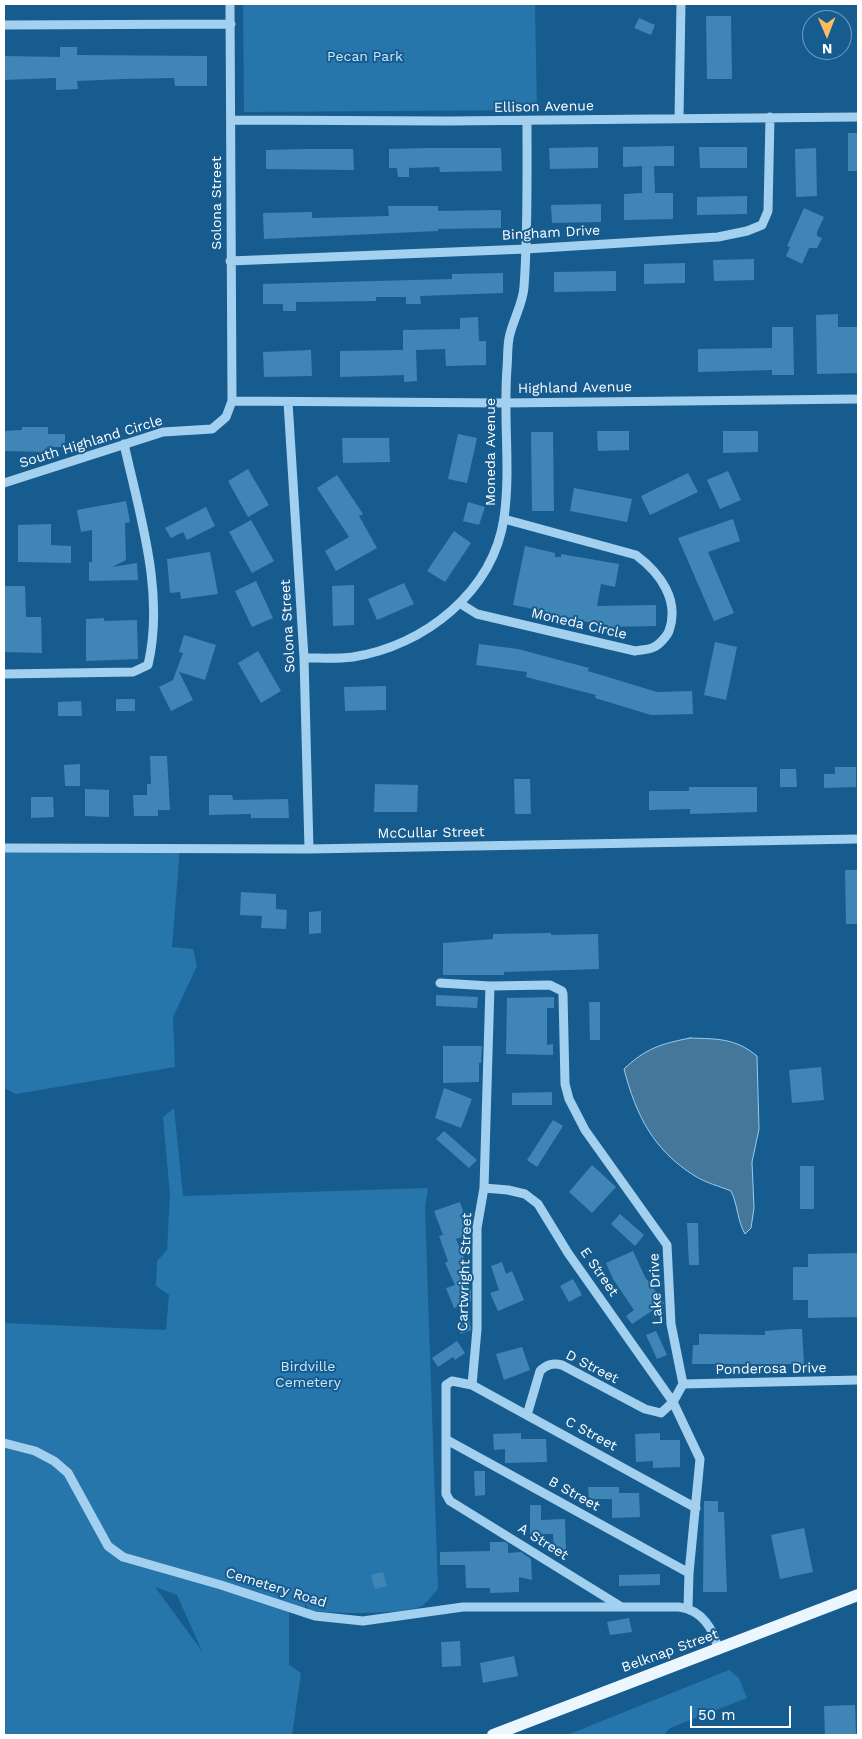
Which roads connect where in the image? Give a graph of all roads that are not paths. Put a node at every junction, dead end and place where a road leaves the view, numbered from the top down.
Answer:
1 (230, 4) edge
2 (682, 4) edge
3 (231, 24) junction
4 (4, 25) edge
5 (770, 117) junction
6 (858, 117) edge
7 (679, 118) junction
8 (231, 120) junction
9 (527, 121) junction
10 (526, 249) junction
11 (230, 260) junction
12 (858, 399) edge
13 (232, 401) junction
14 (288, 402) junction
15 (504, 403) junction
16 (124, 444) junction
17 (4, 482) edge
18 (504, 520) junction
19 (461, 604) junction
20 (304, 658) junction
21 (4, 674) edge
22 (858, 839) edge
23 (4, 848) edge
24 (309, 849) junction
25 (440, 983) dead end
26 (490, 986) junction
27 (484, 1188) junction
28 (858, 1380) edge
29 (683, 1384) junction
30 (472, 1385) junction
31 (673, 1402) junction
32 (527, 1415) junction
33 (447, 1440) junction
34 (4, 1443) edge
35 (696, 1508) junction
36 (689, 1573) junction
37 (856, 1597) edge
38 (621, 1607) junction
39 (688, 1608) junction
40 (718, 1650) junction
41 (493, 1735) edge

1 - 3 street, Solona Street
2 - 7 street
3 - 4 street
3 - 8 street, Solona Street
5 - 6 street, Ellison Avenue
5 - 7 street, Ellison Avenue
5 - 10 street, Bingham Drive
7 - 9 street, Ellison Avenue
8 - 9 street, Ellison Avenue
8 - 11 street, Solona Street
9 - 10 street, Moneda Avenue
10 - 11 street, Bingham Drive
10 - 15 street, Moneda Avenue
11 - 13 street, Solona Street
12 - 15 street, Highland Avenue
13 - 14 street, Highland Avenue
13 - 16 street, South Highland Circle
14 - 15 street, Highland Avenue
14 - 20 street, Solona Street
15 - 18 street, Moneda Avenue
16 - 17 street, South Highland Circle
16 - 21 street
18 - 19 street, Moneda Avenue
18 - 19 street, Moneda Circle
19 - 20 street, Moneda Avenue
20 - 24 street, Solona Street
22 - 24 street, McCullar Street
23 - 24 street, McCullar Street
25 - 26 street
26 - 27 street, Cartwright Street
26 - 29 street, Lake Drive
27 - 30 street, Cartwright Street
27 - 31 street, E Street
28 - 29 street, Ponderosa Drive
29 - 31 street
30 - 32 street, C Street
30 - 33 street
31 - 32 street, D Street
31 - 35 street
32 - 35 street, C Street
33 - 36 street, B Street
33 - 38 street, A Street
34 - 38 street, Cemetery Road
35 - 36 street
36 - 39 street
37 - 40 main road, Belknap Street
38 - 39 street, Cemetery Road
39 - 40 street
40 - 41 main road, Belknap Street

